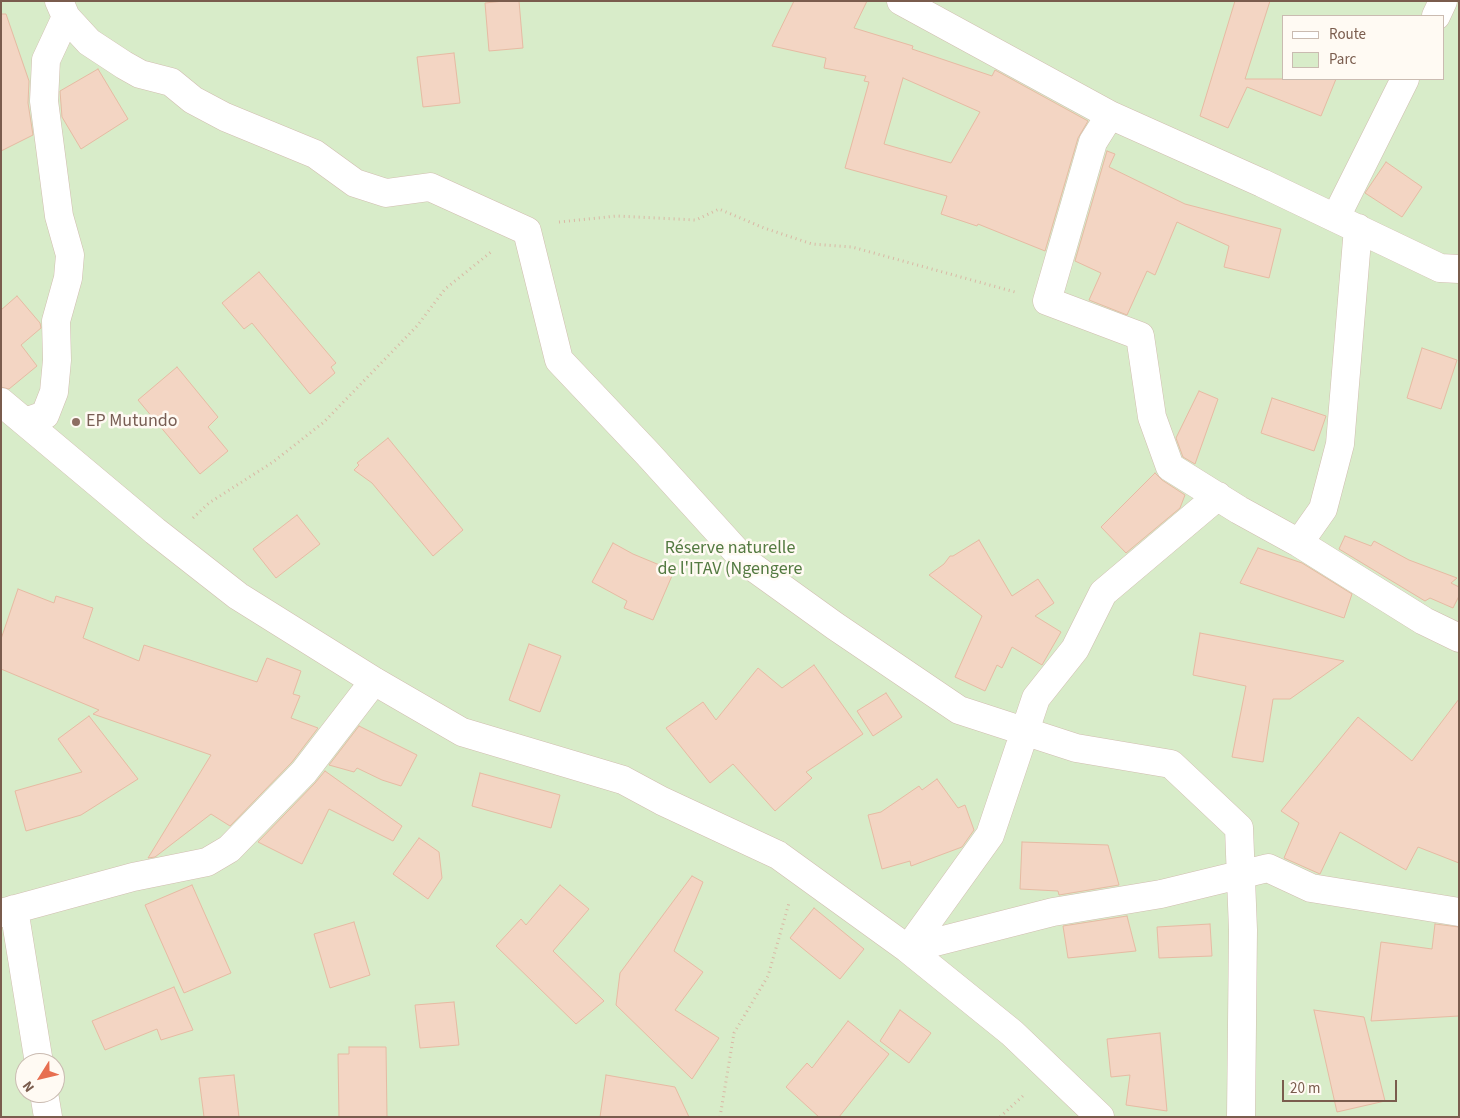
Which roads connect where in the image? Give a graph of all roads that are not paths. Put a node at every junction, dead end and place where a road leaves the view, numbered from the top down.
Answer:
1 (901, 1) edge
2 (1443, 1) edge
3 (62, 9) edge
4 (1436, 15) edge
5 (1405, 80) edge
6 (1110, 115) junction
7 (1347, 223) junction
8 (1459, 269) edge
9 (1, 402) edge
10 (25, 422) junction
11 (1218, 496) junction
12 (1299, 543) junction
13 (1459, 638) edge
14 (374, 681) junction
15 (1025, 731) junction
16 (1240, 874) junction
17 (8, 911) edge
18 (1459, 912) edge
19 (908, 948) junction
20 (37, 1053) edge
21 (46, 1103) edge
22 (48, 1117) edge
23 (1100, 1117) edge
24 (1241, 1117) edge

1 - 6 street
2 - 4 street
3 - 10 street
3 - 15 street
5 - 7 street
6 - 7 street
6 - 11 street
7 - 8 street
7 - 12 street
9 - 10 street
10 - 14 street
11 - 12 street
11 - 15 street
12 - 13 street
14 - 17 street
14 - 19 street
15 - 16 street
15 - 19 street
16 - 18 street
16 - 19 street
16 - 24 street
17 - 20 street
19 - 23 street
21 - 22 street

